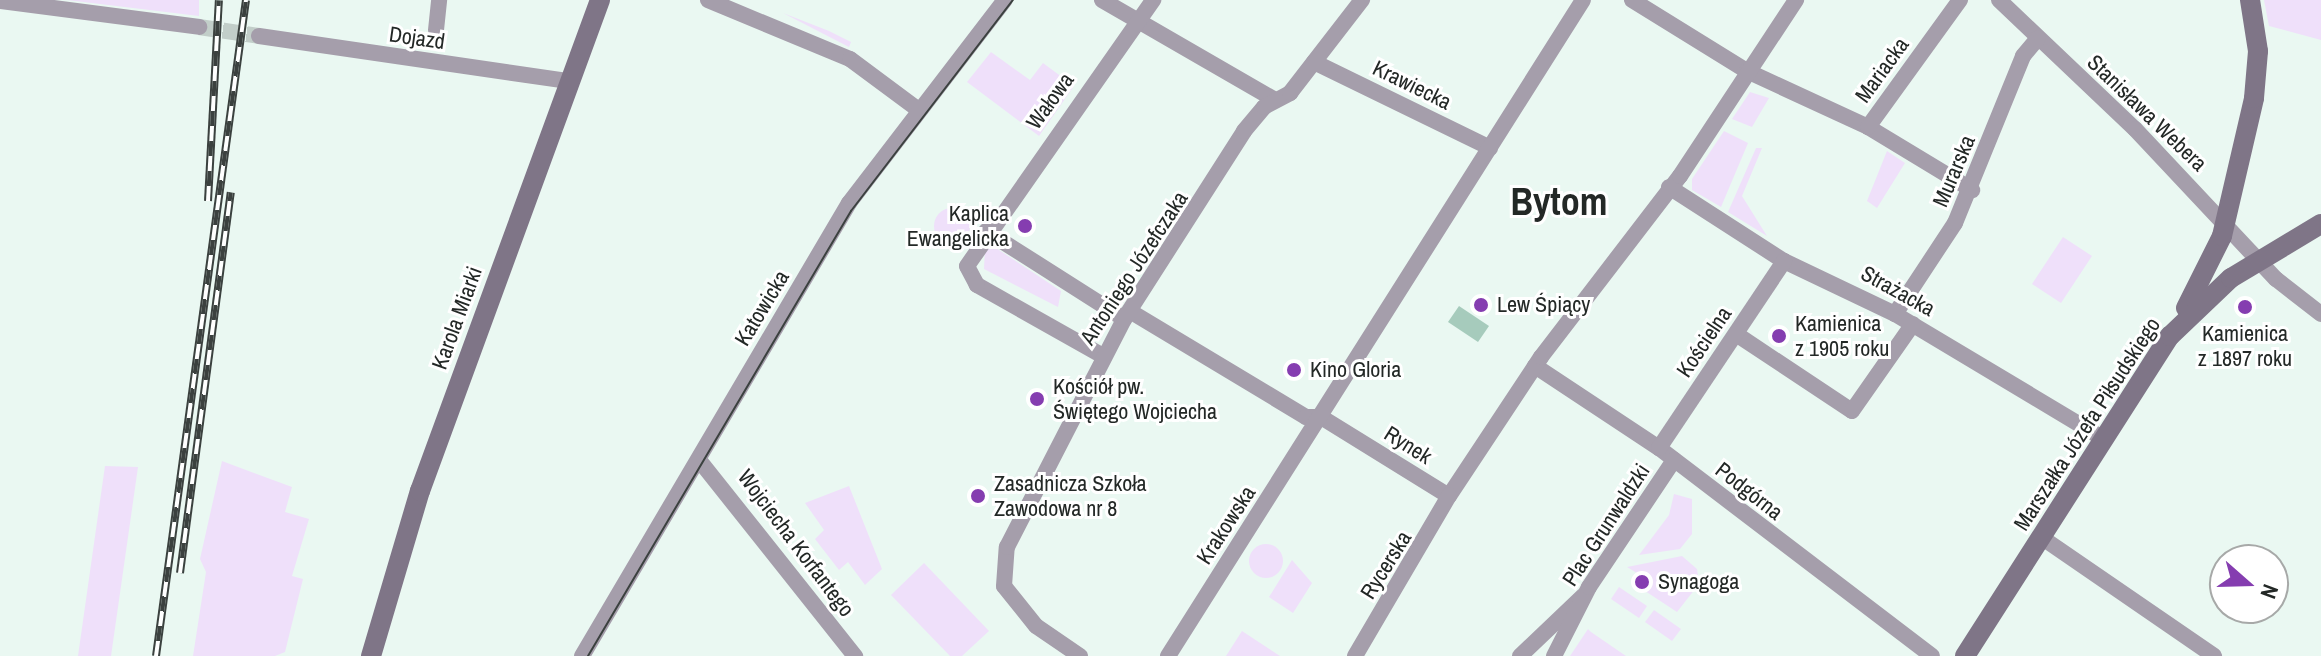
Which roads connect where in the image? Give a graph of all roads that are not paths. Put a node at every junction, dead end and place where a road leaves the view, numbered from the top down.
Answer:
1 (439, 0) edge
2 (600, 0) edge
3 (708, 0) edge
4 (1005, 0) edge
5 (1102, 0) edge
6 (1153, 0) edge
7 (1362, 0) edge
8 (1583, 0) edge
9 (1632, 0) edge
10 (1796, 0) edge
11 (1960, 0) edge
12 (1999, 0) edge
13 (2250, 0) edge
14 (0, 1) edge
15 (1135, 24) junction
16 (199, 27) tunnel mouth
17 (436, 30) dead end
18 (259, 36) tunnel mouth
19 (2038, 38) junction
20 (1314, 62) junction
21 (1747, 71) junction
22 (569, 81) junction
23 (1275, 100) junction
24 (916, 108) junction
25 (1868, 127) junction
26 (1490, 148) junction
27 (1669, 187) junction
28 (1972, 190) junction
29 (2321, 224) edge
30 (2225, 226) junction
31 (986, 231) junction
32 (1784, 261) junction
33 (2259, 262) junction
34 (1895, 314) junction
35 (2321, 314) edge
36 (1128, 316) junction
37 (1913, 324) junction
38 (1736, 334) junction
39 (2170, 336) junction
40 (1103, 356) junction
41 (1535, 366) junction
42 (1321, 417) junction
43 (2104, 439) junction
44 (1659, 448) junction
45 (699, 460) junction
46 (1674, 460) junction
47 (1449, 496) junction
48 (2041, 537) junction
49 (1583, 596) junction
50 (371, 656) edge
51 (582, 656) edge
52 (855, 656) edge
53 (1080, 656) edge
54 (1168, 656) edge
55 (1355, 656) edge
56 (1520, 656) edge
57 (1554, 656) edge
58 (1932, 656) edge
59 (1965, 656) edge
60 (2214, 656) edge

1 - 17 street
2 - 22 main road, Karola Miarki
3 - 24 street
4 - 24 street, Katowicka
5 - 15 street
6 - 15 street, Wałowa
7 - 20 street, Antoniego Józefczaka
8 - 26 street
9 - 21 street
10 - 21 street
11 - 25 street, Mariacka
12 - 19 street, Stanisława Webera
13 - 30 main road
14 - 16 street
15 - 23 street
15 - 31 street, Wałowa
18 - 22 street, Dojazd
19 - 28 street, Murarska
19 - 30 street, Stanisława Webera
20 - 23 street, Antoniego Józefczaka
20 - 26 street, Krawiecka
21 - 25 street
21 - 27 street
22 - 50 main road, Karola Miarki
23 - 36 street, Antoniego Józefczaka
24 - 45 street, Katowicka
25 - 28 street
26 - 42 street
27 - 32 street, Strażacka
27 - 41 street
28 - 34 street, Murarska
29 - 33 main road, Marszałka Józefa Piłsudskiego
30 - 33 street, Stanisława Webera
30 - 39 main road
31 - 36 street, Rynek
31 - 40 street, Wałowa
32 - 34 street, Strażacka
32 - 38 street, Kościelna
33 - 35 street, Stanisława Webera
33 - 39 main road, Marszałka Józefa Piłsudskiego
34 - 37 street, Strażacka
36 - 40 street, Antoniego Józefczaka
36 - 42 street, Rynek
37 - 38 street
37 - 43 street, Strażacka
38 - 44 street, Kościelna
39 - 43 main road, Marszałka Józefa Piłsudskiego
40 - 53 street, Antoniego Józefczaka
41 - 44 street, Podgórna
41 - 47 street
42 - 47 street, Rynek
42 - 54 street, Krakowska
43 - 48 main road, Marszałka Józefa Piłsudskiego
44 - 46 street, Podgórna
45 - 51 street, Katowicka
45 - 52 street, Wojciecha Korfantego
46 - 49 street, Plac Grunwaldzki
46 - 58 street, Podgórna
47 - 55 street, Rycerska
48 - 59 main road, Marszałka Józefa Piłsudskiego
48 - 60 street
49 - 56 street
49 - 57 street, Plac Grunwaldzki

